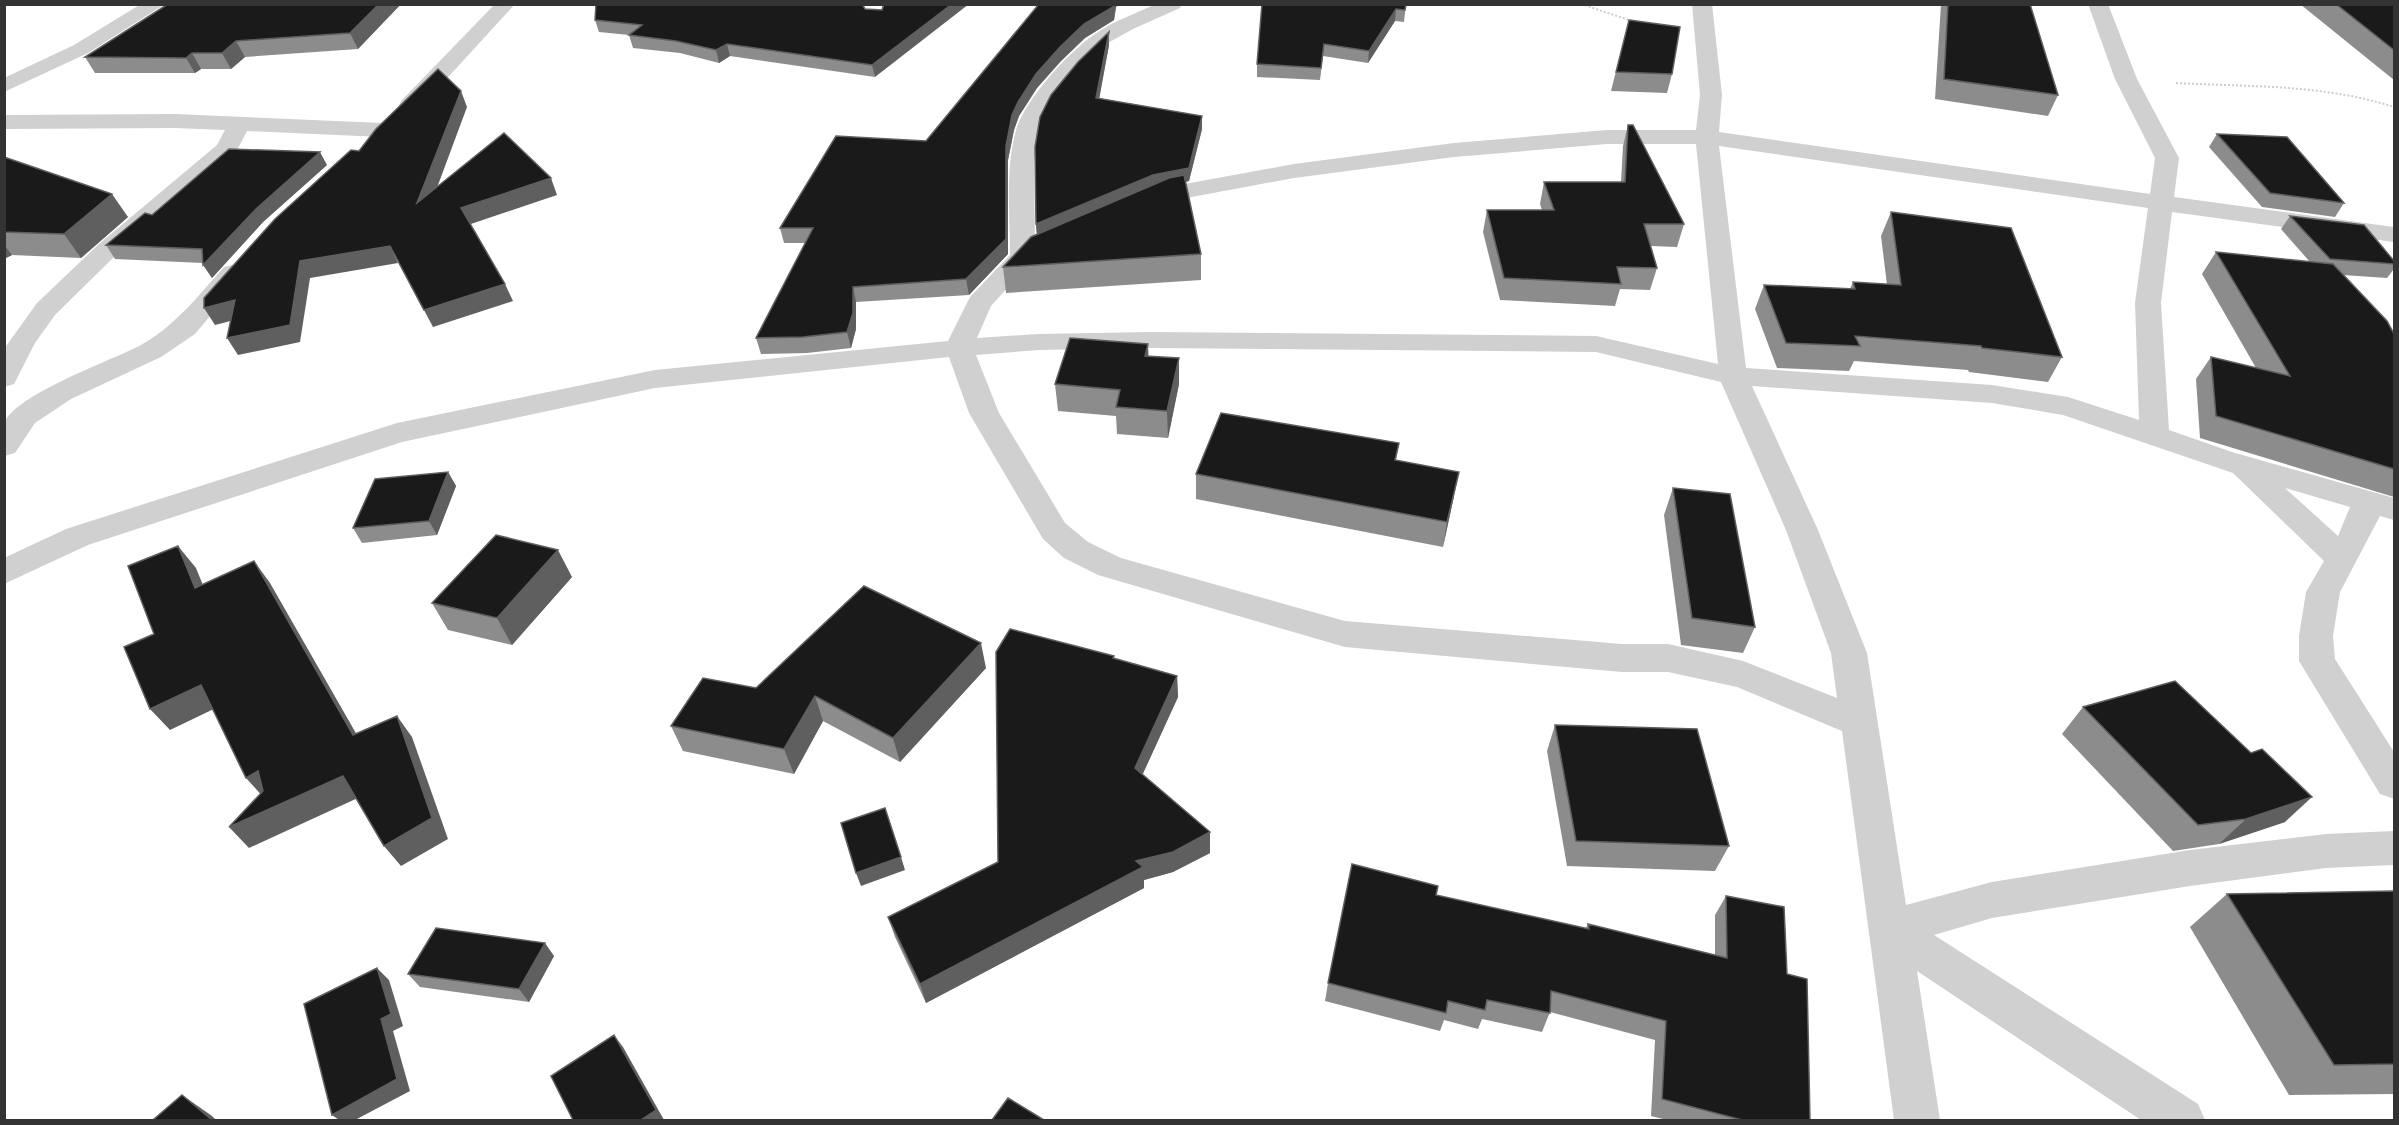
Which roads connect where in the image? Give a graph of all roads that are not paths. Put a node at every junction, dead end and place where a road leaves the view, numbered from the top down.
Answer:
1 (156, 4) edge
2 (506, 4) edge
3 (1173, 4) edge
4 (1702, 4) edge
5 (2098, 4) edge
6 (4, 86) edge
7 (4, 122) edge
8 (239, 124) junction
9 (382, 130) junction
10 (1707, 137) junction
11 (357, 153) edge
12 (2162, 203) junction
13 (1120, 214) edge
14 (2394, 234) edge
15 (1056, 242) edge
16 (251, 254) edge
17 (1023, 256) junction
18 (959, 348) junction
19 (1733, 376) junction
20 (4, 378) edge
21 (15, 419) edge
22 (2154, 434) junction
23 (4, 446) edge
24 (2245, 466) junction
25 (2381, 505) edge
26 (2342, 558) junction
27 (4, 572) edge
28 (1860, 723) junction
29 (2394, 783) edge
30 (2394, 848) edge
31 (1888, 929) junction
32 (1917, 1120) edge
33 (2182, 1120) edge

1 - 6 street
2 - 9 street
3 - 17 street
4 - 10 street
5 - 12 street
7 - 8 street
8 - 9 street
8 - 20 street
9 - 11 street
10 - 12 street
10 - 13 street
10 - 19 street
12 - 14 street
12 - 22 street
15 - 17 street
16 - 21 street
17 - 18 street
18 - 19 street
18 - 27 street
18 - 28 street
19 - 22 street
19 - 28 street
21 - 23 street
22 - 24 street
24 - 25 street
24 - 26 street
25 - 26 street
26 - 29 street
28 - 31 street
30 - 31 street
31 - 32 street
31 - 33 street

